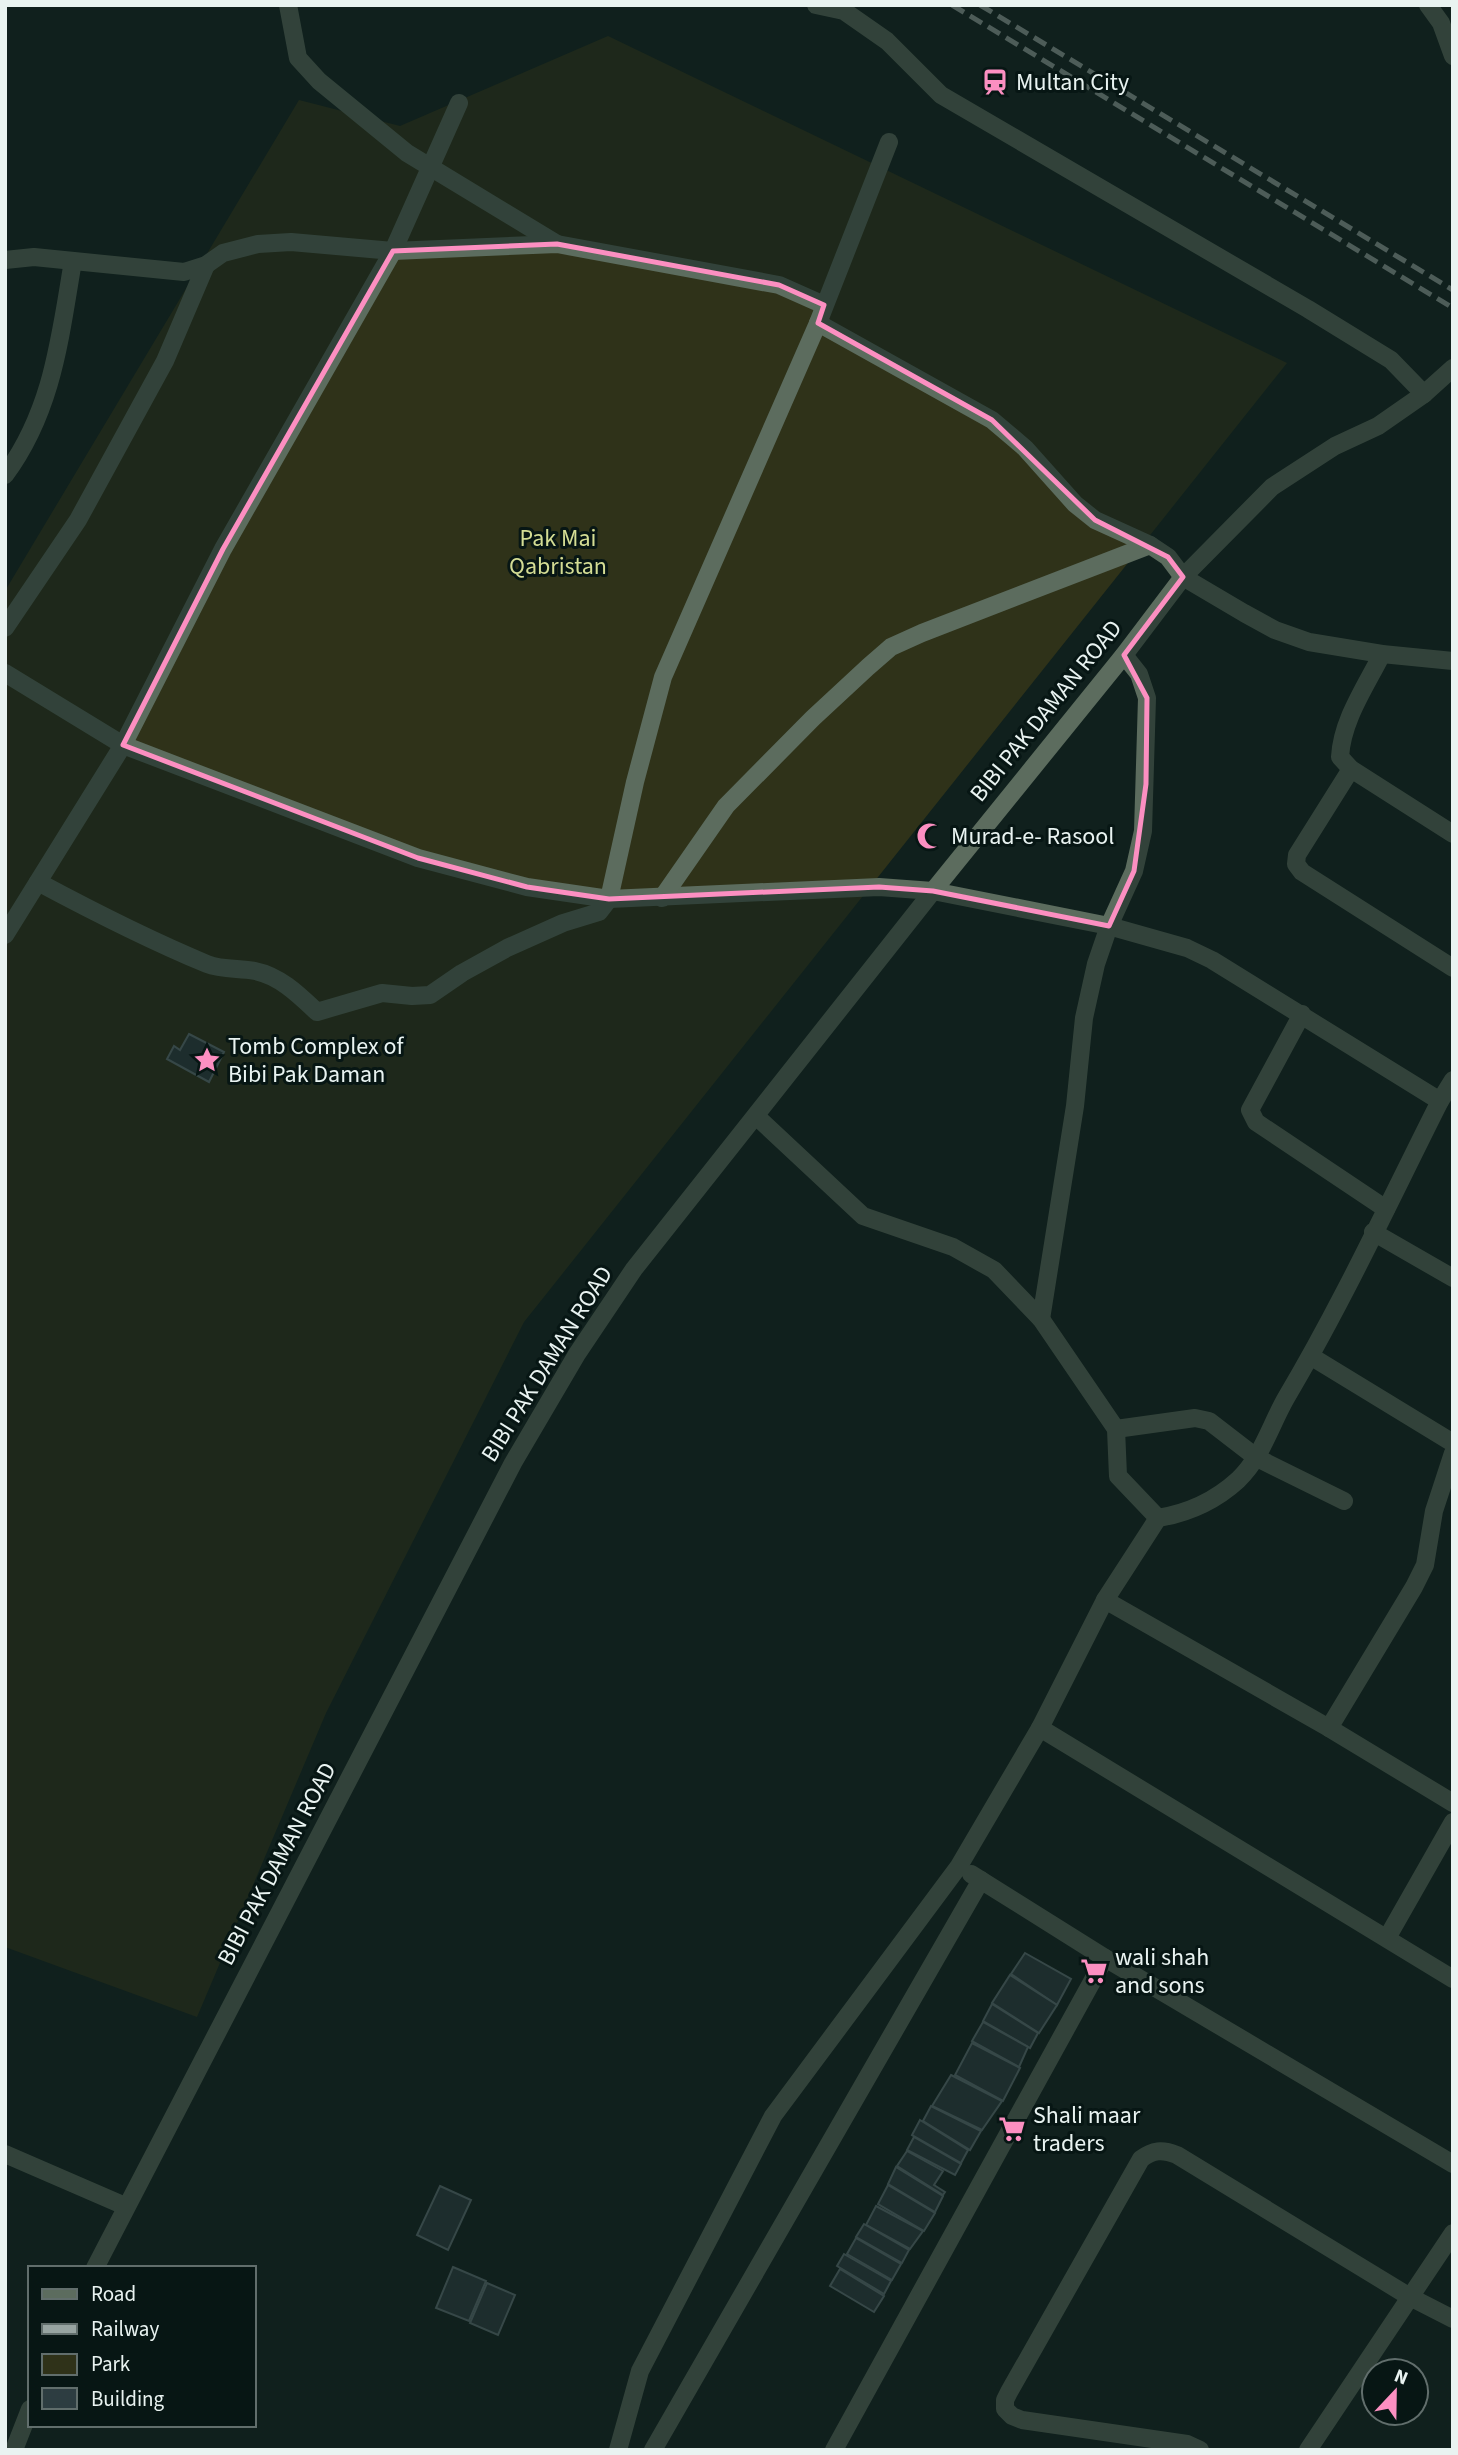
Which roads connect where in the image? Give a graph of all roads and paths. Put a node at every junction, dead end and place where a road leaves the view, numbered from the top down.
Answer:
1 (288, 5) edge
2 (816, 5) edge
3 (1428, 5) edge
4 (1453, 55) edge
5 (459, 103) dead end
6 (890, 142) dead end
7 (431, 169) junction
8 (557, 243) junction
9 (393, 251) junction
10 (5, 260) edge
11 (74, 261) junction
12 (206, 265) junction
13 (821, 314) junction
14 (1453, 368) edge
15 (1424, 394) junction
16 (5, 475) edge
17 (1150, 545) junction
18 (1183, 577) junction
19 (5, 628) edge
20 (1382, 654) junction
21 (1124, 655) junction
22 (1453, 660) edge
23 (5, 673) edge
24 (123, 745) junction
25 (1351, 769) junction
26 (1453, 834) edge
27 (38, 882) junction
28 (933, 891) junction
29 (662, 898) junction
30 (610, 899) junction
31 (1109, 926) junction
32 (5, 935) edge
33 (1453, 968) edge
34 (1303, 1014) junction
35 (1453, 1080) edge
36 (1440, 1101) junction
37 (756, 1116) junction
38 (1385, 1209) junction
39 (1373, 1232) junction
40 (1453, 1278) edge
41 (1041, 1319) junction
42 (1312, 1357) junction
43 (1116, 1429) junction
44 (1453, 1443) edge
45 (1453, 1453) edge
46 (1257, 1458) junction
47 (1344, 1501) dead end
48 (1158, 1518) junction
49 (1105, 1600) junction
50 (1040, 1728) junction
51 (1328, 1728) junction
52 (1453, 1803) edge
53 (1453, 1822) edge
54 (959, 1866) junction
55 (981, 1880) junction
56 (1387, 1938) junction
57 (1105, 1958) junction
58 (1453, 1979) edge
59 (5, 2154) edge
60 (1453, 2164) edge
61 (125, 2206) junction
62 (1453, 2233) edge
63 (96, 2266) edge
64 (1410, 2297) junction
65 (1453, 2319) edge
66 (28, 2414) edge
67 (14, 2450) edge
68 (618, 2450) edge
69 (653, 2450) edge
70 (834, 2450) edge
71 (1200, 2450) edge
72 (1308, 2450) edge

1 - 7 street
2 - 15 street
3 - 4 street
5 - 7 street
6 - 13 street
7 - 8 street
7 - 9 street
8 - 9 street
8 - 13 street
9 - 12 street
9 - 24 street
10 - 11 street
11 - 12 street
11 - 16 street
12 - 19 street
13 - 17 street
13 - 30 street
14 - 15 street, BIBI PAK DAMAN ROAD
15 - 18 street, BIBI PAK DAMAN ROAD
17 - 18 street
17 - 29 street
18 - 20 street
18 - 21 street, BIBI PAK DAMAN ROAD
20 - 22 street
20 - 25 street
21 - 28 street, BIBI PAK DAMAN ROAD
21 - 31 street
23 - 24 street
24 - 27 street
24 - 30 street
25 - 26 street
25 - 33 street
27 - 30 street
27 - 32 street
28 - 29 street
28 - 31 street
28 - 37 street, BIBI PAK DAMAN ROAD
29 - 30 street
31 - 34 street
31 - 41 street
34 - 36 street
34 - 38 street
35 - 36 street
36 - 38 street
37 - 41 street
37 - 61 street, BIBI PAK DAMAN ROAD
38 - 39 street
39 - 40 street
39 - 42 street
41 - 43 street
42 - 44 street
42 - 46 street
43 - 46 street
43 - 48 street
45 - 51 street
46 - 47 street
46 - 48 street
48 - 49 street
49 - 50 street
49 - 51 street
50 - 54 street
50 - 56 street
51 - 52 street
53 - 56 street
54 - 55 street
54 - 68 street
55 - 57 street
55 - 69 street
56 - 58 street
57 - 60 street
57 - 70 street
59 - 61 street
61 - 63 street, BIBI PAK DAMAN ROAD
62 - 64 street
64 - 65 street
64 - 71 street
64 - 72 street
66 - 67 street

